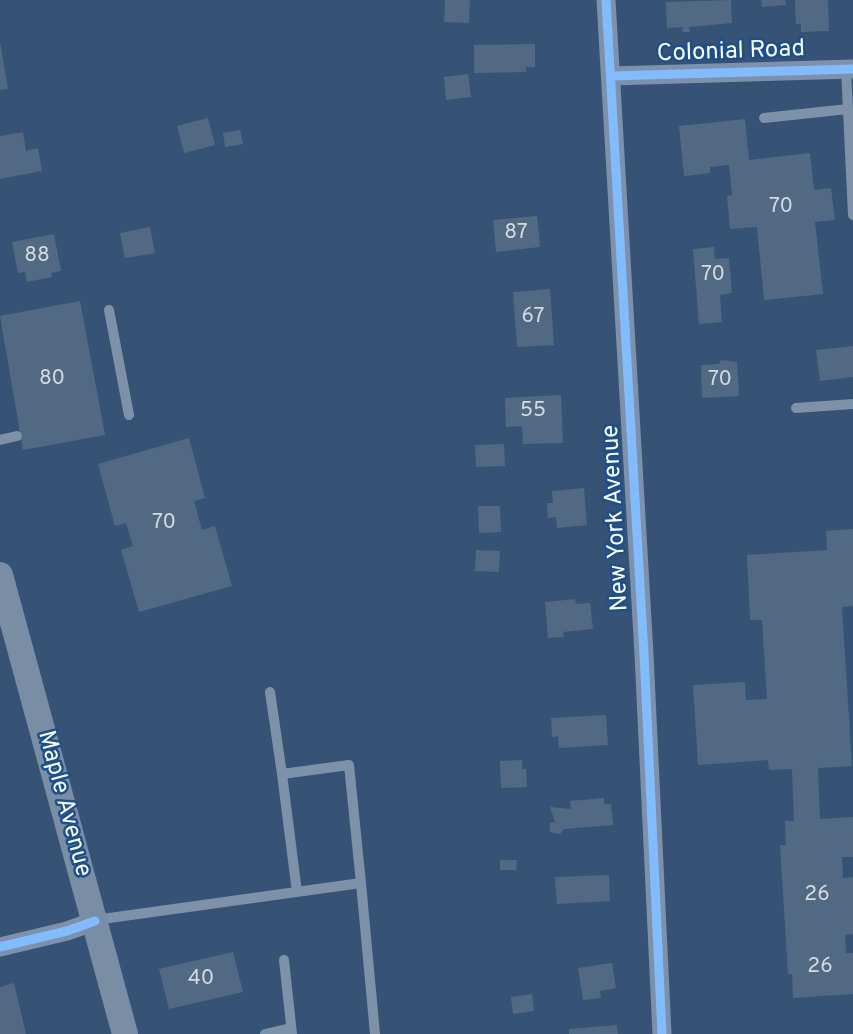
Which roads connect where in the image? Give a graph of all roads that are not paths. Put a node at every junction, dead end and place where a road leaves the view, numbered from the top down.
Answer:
1 (606, 0) edge
2 (849, 69) edge
3 (611, 76) junction
4 (848, 109) junction
5 (764, 118) dead end
6 (853, 215) edge
7 (110, 310) dead end
8 (853, 404) edge
9 (796, 408) dead end
10 (129, 415) dead end
11 (16, 436) dead end
12 (0, 440) edge
13 (0, 575) edge
14 (270, 692) dead end
15 (282, 774) junction
16 (360, 883) junction
17 (297, 892) junction
18 (95, 920) junction
19 (0, 947) edge
20 (284, 960) dead end
21 (291, 1031) edge
22 (125, 1034) edge
23 (265, 1034) edge
24 (375, 1034) edge
25 (662, 1034) edge

1 - 3 street, New York Avenue
2 - 3 street, Colonial Road
2 - 4 lane
3 - 25 street, New York Avenue
4 - 5 lane
4 - 6 lane
7 - 10 lane
8 - 9 lane
11 - 12 lane
13 - 18 main road, Maple Avenue
14 - 15 lane
15 - 16 lane
15 - 17 lane
16 - 17 lane
16 - 24 lane
17 - 18 lane
18 - 19 street
18 - 22 main road, Maple Avenue
20 - 21 lane
21 - 23 lane

